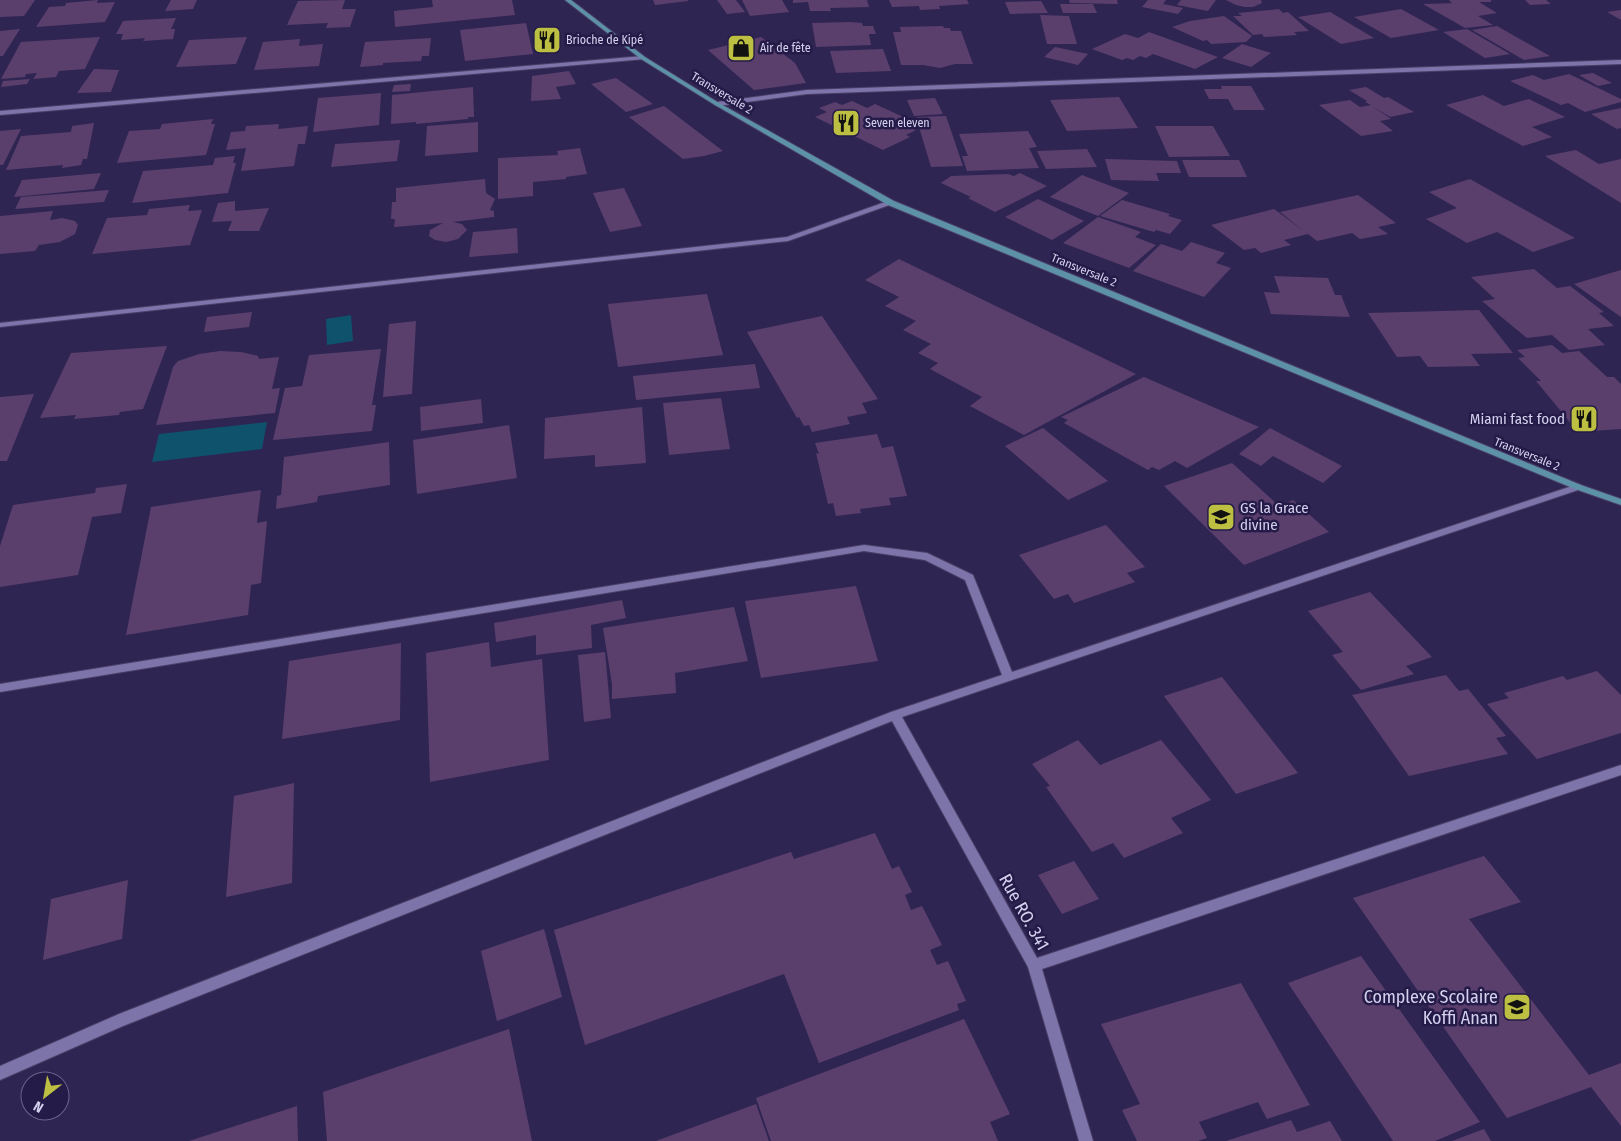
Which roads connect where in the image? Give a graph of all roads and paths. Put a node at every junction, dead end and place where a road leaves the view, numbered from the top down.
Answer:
1 (568, 0) edge
2 (643, 58) junction
3 (1621, 62) edge
4 (717, 104) junction
5 (0, 113) edge
6 (891, 203) junction
7 (0, 325) edge
8 (1578, 487) junction
9 (1621, 502) edge
10 (1010, 678) junction
11 (0, 688) edge
12 (895, 716) junction
13 (1621, 770) edge
14 (1034, 964) junction
15 (0, 1073) edge
16 (1086, 1141) edge

1 - 2 main road, Transversale 2
2 - 4 main road, Transversale 2
2 - 5 street
3 - 4 street
4 - 6 main road, Transversale 2
6 - 7 street
6 - 8 main road, Transversale 2
8 - 9 main road, Transversale 2
8 - 10 street
10 - 11 street
10 - 12 street
12 - 14 street, Rue RO. 341
12 - 15 street
13 - 14 street
14 - 16 street, Rue RO. 341

